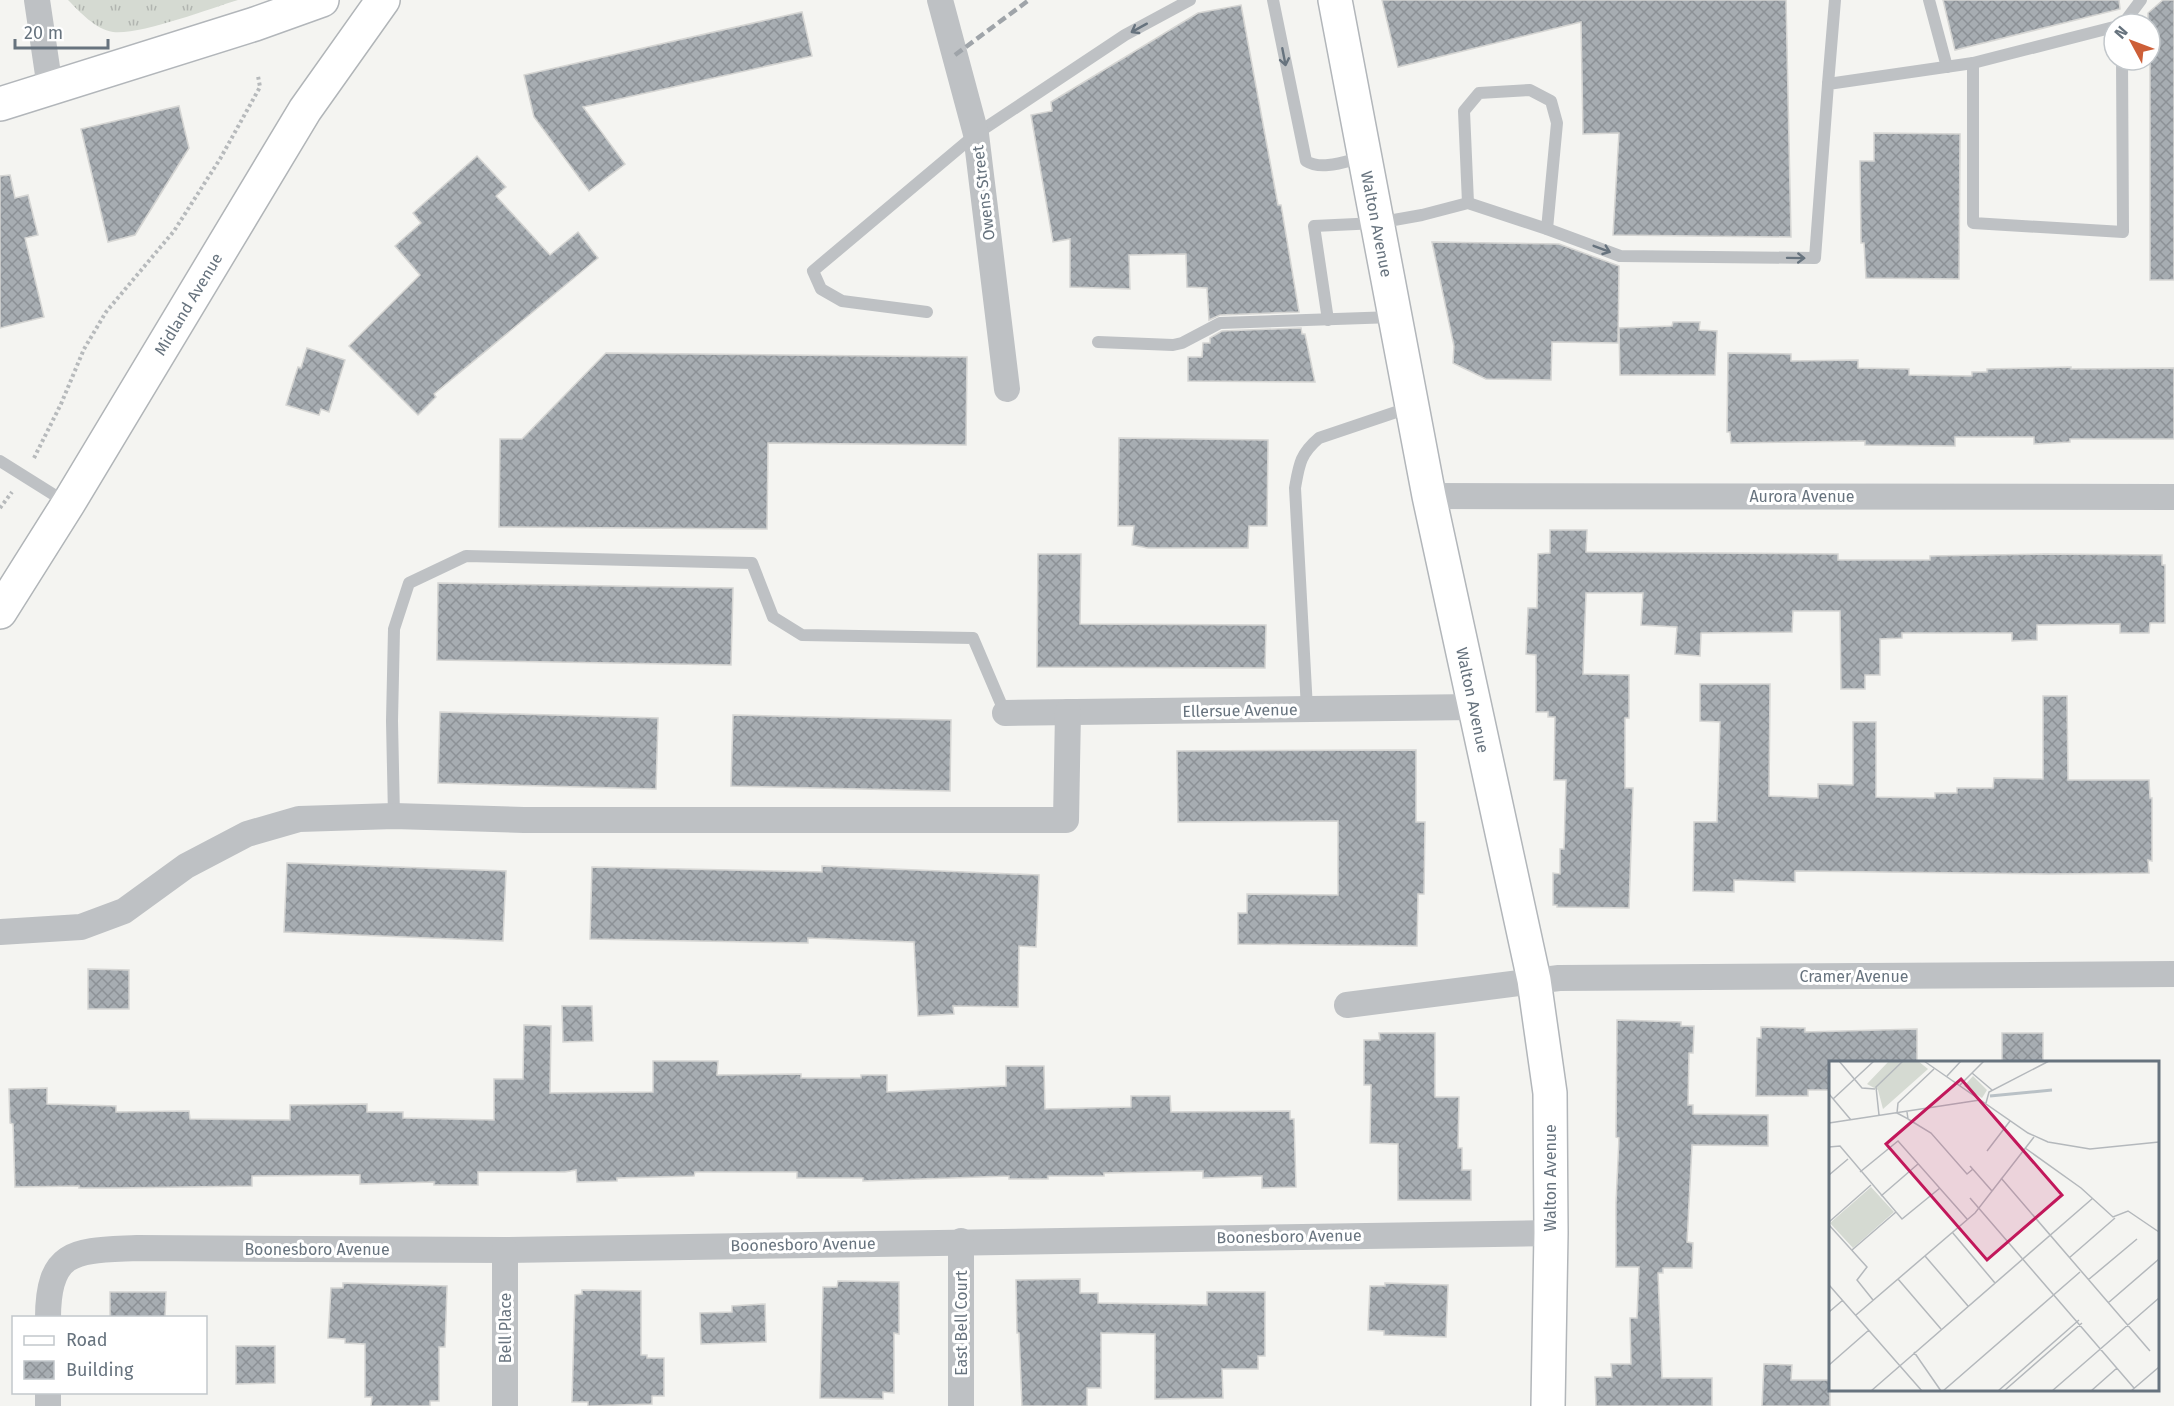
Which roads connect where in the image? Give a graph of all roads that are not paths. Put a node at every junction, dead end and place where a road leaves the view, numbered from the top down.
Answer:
1 (37, 0) edge
2 (322, 0) edge
3 (383, 0) edge
4 (940, 0) edge
5 (1190, 0) edge
6 (1273, 0) edge
7 (1335, 0) edge
8 (1835, 0) edge
9 (1929, 0) edge
10 (2102, 30) edge
11 (1973, 63) junction
12 (1947, 67) junction
13 (2122, 72) edge
14 (1828, 84) junction
15 (50, 88) junction
16 (0, 104) edge
17 (976, 134) junction
18 (1364, 157) junction
19 (1468, 203) junction
20 (1377, 223) junction
21 (1547, 229) junction
22 (927, 312) dead end
23 (1395, 317) junction
24 (1328, 320) junction
25 (1098, 342) dead end
26 (1007, 389) dead end
27 (1412, 407) junction
28 (0, 462) edge
29 (1429, 496) junction
30 (2174, 497) edge
31 (68, 504) junction
32 (0, 612) edge
33 (1475, 707) junction
34 (1307, 709) junction
35 (1068, 712) junction
36 (1005, 713) joint
37 (394, 816) junction
38 (0, 933) edge
39 (2174, 974) edge
40 (1534, 980) junction
41 (1347, 1005) dead end
42 (1551, 1233) junction
43 (961, 1241) junction
44 (505, 1250) junction
45 (48, 1316) edge
46 (505, 1406) edge
47 (961, 1406) edge
48 (1548, 1406) edge

1 - 15 street
2 - 15 street
3 - 31 street, Midland Avenue
4 - 17 street, Owens Street
5 -> 17 lane
6 -> 18 lane
7 - 18 street, Walton Avenue
8 - 14 lane
9 - 12 lane
10 - 11 lane
11 - 12 lane
11 - 13 lane
12 - 14 lane
21 -> 14 lane
15 - 16 street
17 - 22 lane
17 - 26 street, Owens Street
18 - 20 street, Walton Avenue
19 - 20 lane
19 - 21 lane
19 - 21 lane
20 - 23 street, Walton Avenue
20 - 24 lane
23 - 24 lane
23 - 27 street, Walton Avenue
24 - 25 lane
27 - 29 street, Walton Avenue
27 - 34 lane
28 - 31 lane
29 - 30 street, Aurora Avenue
29 - 33 street, Walton Avenue
31 - 32 street, Midland Avenue
33 - 34 street, Ellersue Avenue
33 - 40 street, Walton Avenue
34 - 35 street, Ellersue Avenue
35 - 36 street, Ellersue Avenue
35 - 37 street
36 - 37 lane
37 - 38 street
39 - 40 street, Cramer Avenue
40 - 41 street, Cramer Avenue
40 - 42 street, Walton Avenue
42 - 43 street, Boonesboro Avenue
42 - 48 street, Walton Avenue
43 - 44 street, Boonesboro Avenue
43 - 47 street, East Bell Court
44 - 45 street, Boonesboro Avenue
44 - 46 street, Bell Place

